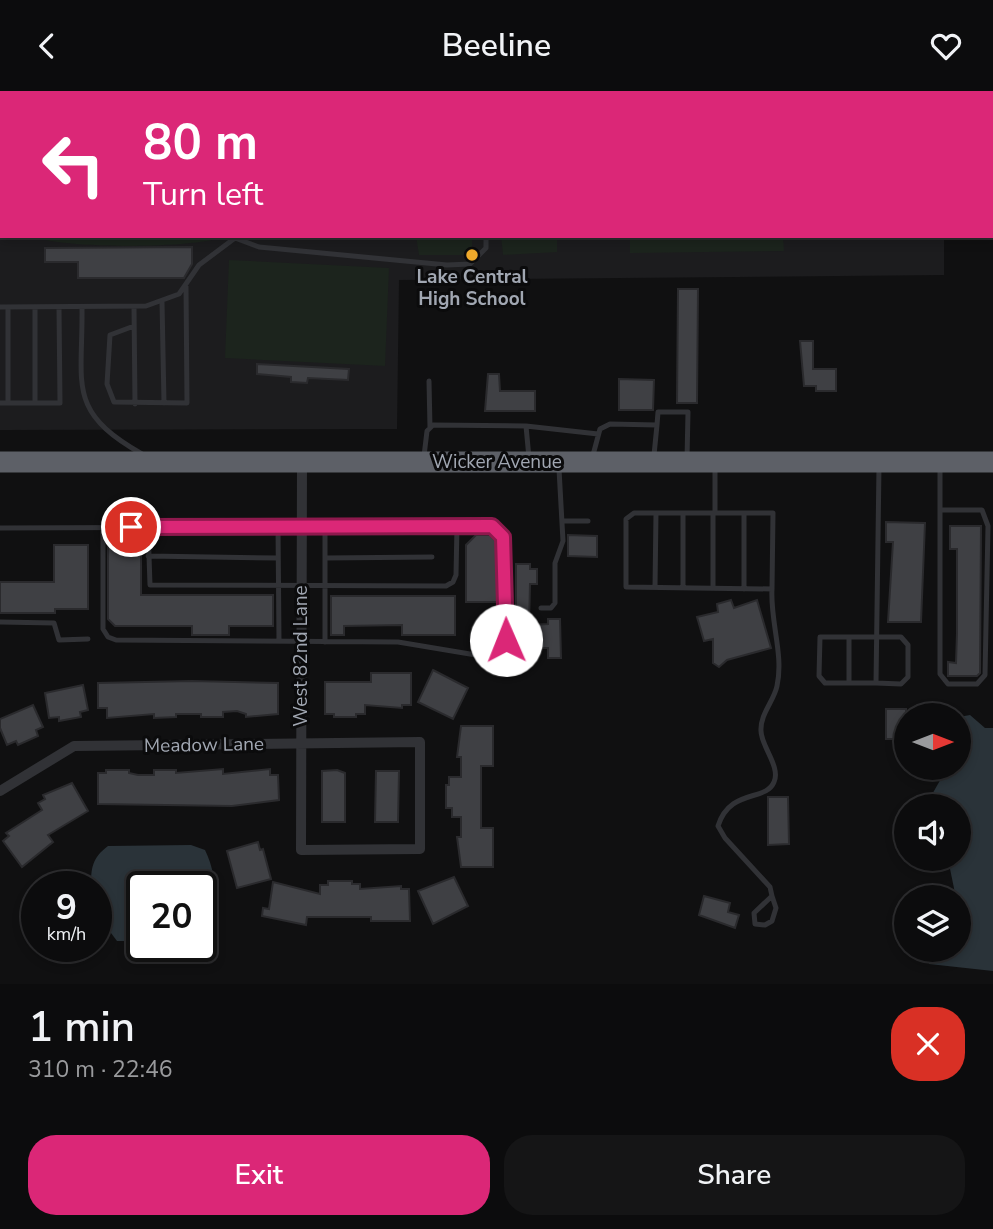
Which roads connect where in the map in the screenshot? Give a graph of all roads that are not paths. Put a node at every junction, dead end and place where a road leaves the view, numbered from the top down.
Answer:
1 (235, 238) edge
2 (238, 238) edge
3 (486, 238) edge
4 (187, 286) junction
5 (162, 303) junction
6 (0, 307) edge
7 (8, 307) junction
8 (35, 307) junction
9 (59, 307) junction
10 (82, 307) junction
11 (134, 307) junction
12 (134, 326) junction
13 (429, 381) dead end
14 (8, 403) junction
15 (35, 403) junction
16 (164, 403) junction
17 (0, 404) edge
18 (135, 404) junction
19 (657, 425) junction
20 (526, 426) junction
21 (430, 428) junction
22 (598, 434) junction
23 (0, 462) edge
24 (156, 462) junction
25 (302, 462) junction
26 (424, 462) junction
27 (529, 462) junction
28 (559, 462) junction
29 (591, 462) junction
30 (654, 462) junction
31 (687, 462) junction
32 (715, 462) junction
33 (879, 462) junction
34 (940, 462) junction
35 (993, 462) edge
36 (940, 510) junction
37 (656, 513) junction
38 (683, 513) junction
39 (714, 513) junction
40 (744, 513) junction
41 (562, 521) junction
42 (588, 521) dead end
43 (457, 526) junction
44 (0, 527) edge
45 (103, 527) junction
46 (148, 527) junction
47 (278, 527) junction
48 (302, 527) junction
49 (325, 527) junction
50 (148, 556) junction
51 (432, 557) dead end
52 (278, 558) junction
53 (325, 558) junction
54 (278, 587) junction
55 (302, 587) junction
56 (325, 587) junction
57 (655, 587) junction
58 (682, 588) junction
59 (713, 588) junction
60 (744, 589) junction
61 (772, 589) junction
62 (541, 608) dead end
63 (0, 622) edge
64 (849, 637) junction
65 (877, 637) junction
66 (88, 639) dead end
67 (279, 642) junction
68 (302, 642) junction
69 (325, 642) junction
70 (849, 683) junction
71 (876, 684) junction
72 (301, 744) junction
73 (0, 791) edge
74 (301, 850) joint
75 (772, 896) junction

1 - 4 lane
2 - 3 lane
4 - 5 lane
4 - 16 lane
5 - 11 lane
5 - 16 lane
6 - 7 lane
7 - 8 lane
7 - 14 lane
8 - 9 lane
8 - 15 lane
9 - 10 lane
9 - 15 lane
10 - 11 lane
10 - 24 lane
11 - 12 lane
12 - 18 lane
12 - 18 lane
13 - 21 lane
14 - 15 lane
14 - 17 lane
16 - 18 lane
19 - 22 lane
19 - 30 lane
19 - 31 lane
20 - 21 lane
20 - 22 lane
20 - 27 lane
21 - 26 lane
22 - 29 lane
23 - 24 highway, Wicker Avenue
24 - 25 highway, Wicker Avenue
25 - 26 highway, Wicker Avenue
25 - 48 street, West 82nd Lane
26 - 27 highway, Wicker Avenue
27 - 28 highway, Wicker Avenue
28 - 29 highway, Wicker Avenue
28 - 41 lane
29 - 30 highway, Wicker Avenue
30 - 31 highway, Wicker Avenue
31 - 32 highway, Wicker Avenue
32 - 33 highway, Wicker Avenue
32 - 39 lane
33 - 34 highway, Wicker Avenue
33 - 65 lane
34 - 35 highway, Wicker Avenue
34 - 36 lane
36 - 36 lane
37 - 38 lane
37 - 57 lane
37 - 57 lane
38 - 39 lane
38 - 58 lane
39 - 40 lane
39 - 59 lane
40 - 60 lane
40 - 61 lane
41 - 42 lane
41 - 62 lane
43 - 49 lane
43 - 56 lane
43 - 69 lane
44 - 45 lane
45 - 46 lane
45 - 67 lane
46 - 47 lane
46 - 50 lane
47 - 48 lane
47 - 52 lane
48 - 49 lane
48 - 55 street, West 82nd Lane
49 - 53 lane
50 - 52 lane
50 - 54 lane
51 - 53 lane
52 - 54 lane
53 - 56 lane
54 - 55 lane
54 - 67 lane
55 - 56 lane
55 - 68 street, West 82nd Lane
56 - 69 lane
57 - 58 lane
58 - 59 lane
59 - 60 lane
60 - 61 lane
61 - 75 lane
63 - 66 lane
64 - 65 lane
64 - 70 lane
64 - 70 lane
65 - 71 lane
65 - 71 lane
67 - 68 lane
68 - 69 lane
68 - 72 street, West 82nd Lane
70 - 71 lane
72 - 73 street, Meadow Lane
72 - 74 street, West 82nd Lane
72 - 74 street, Meadow Lane
75 - 75 lane

